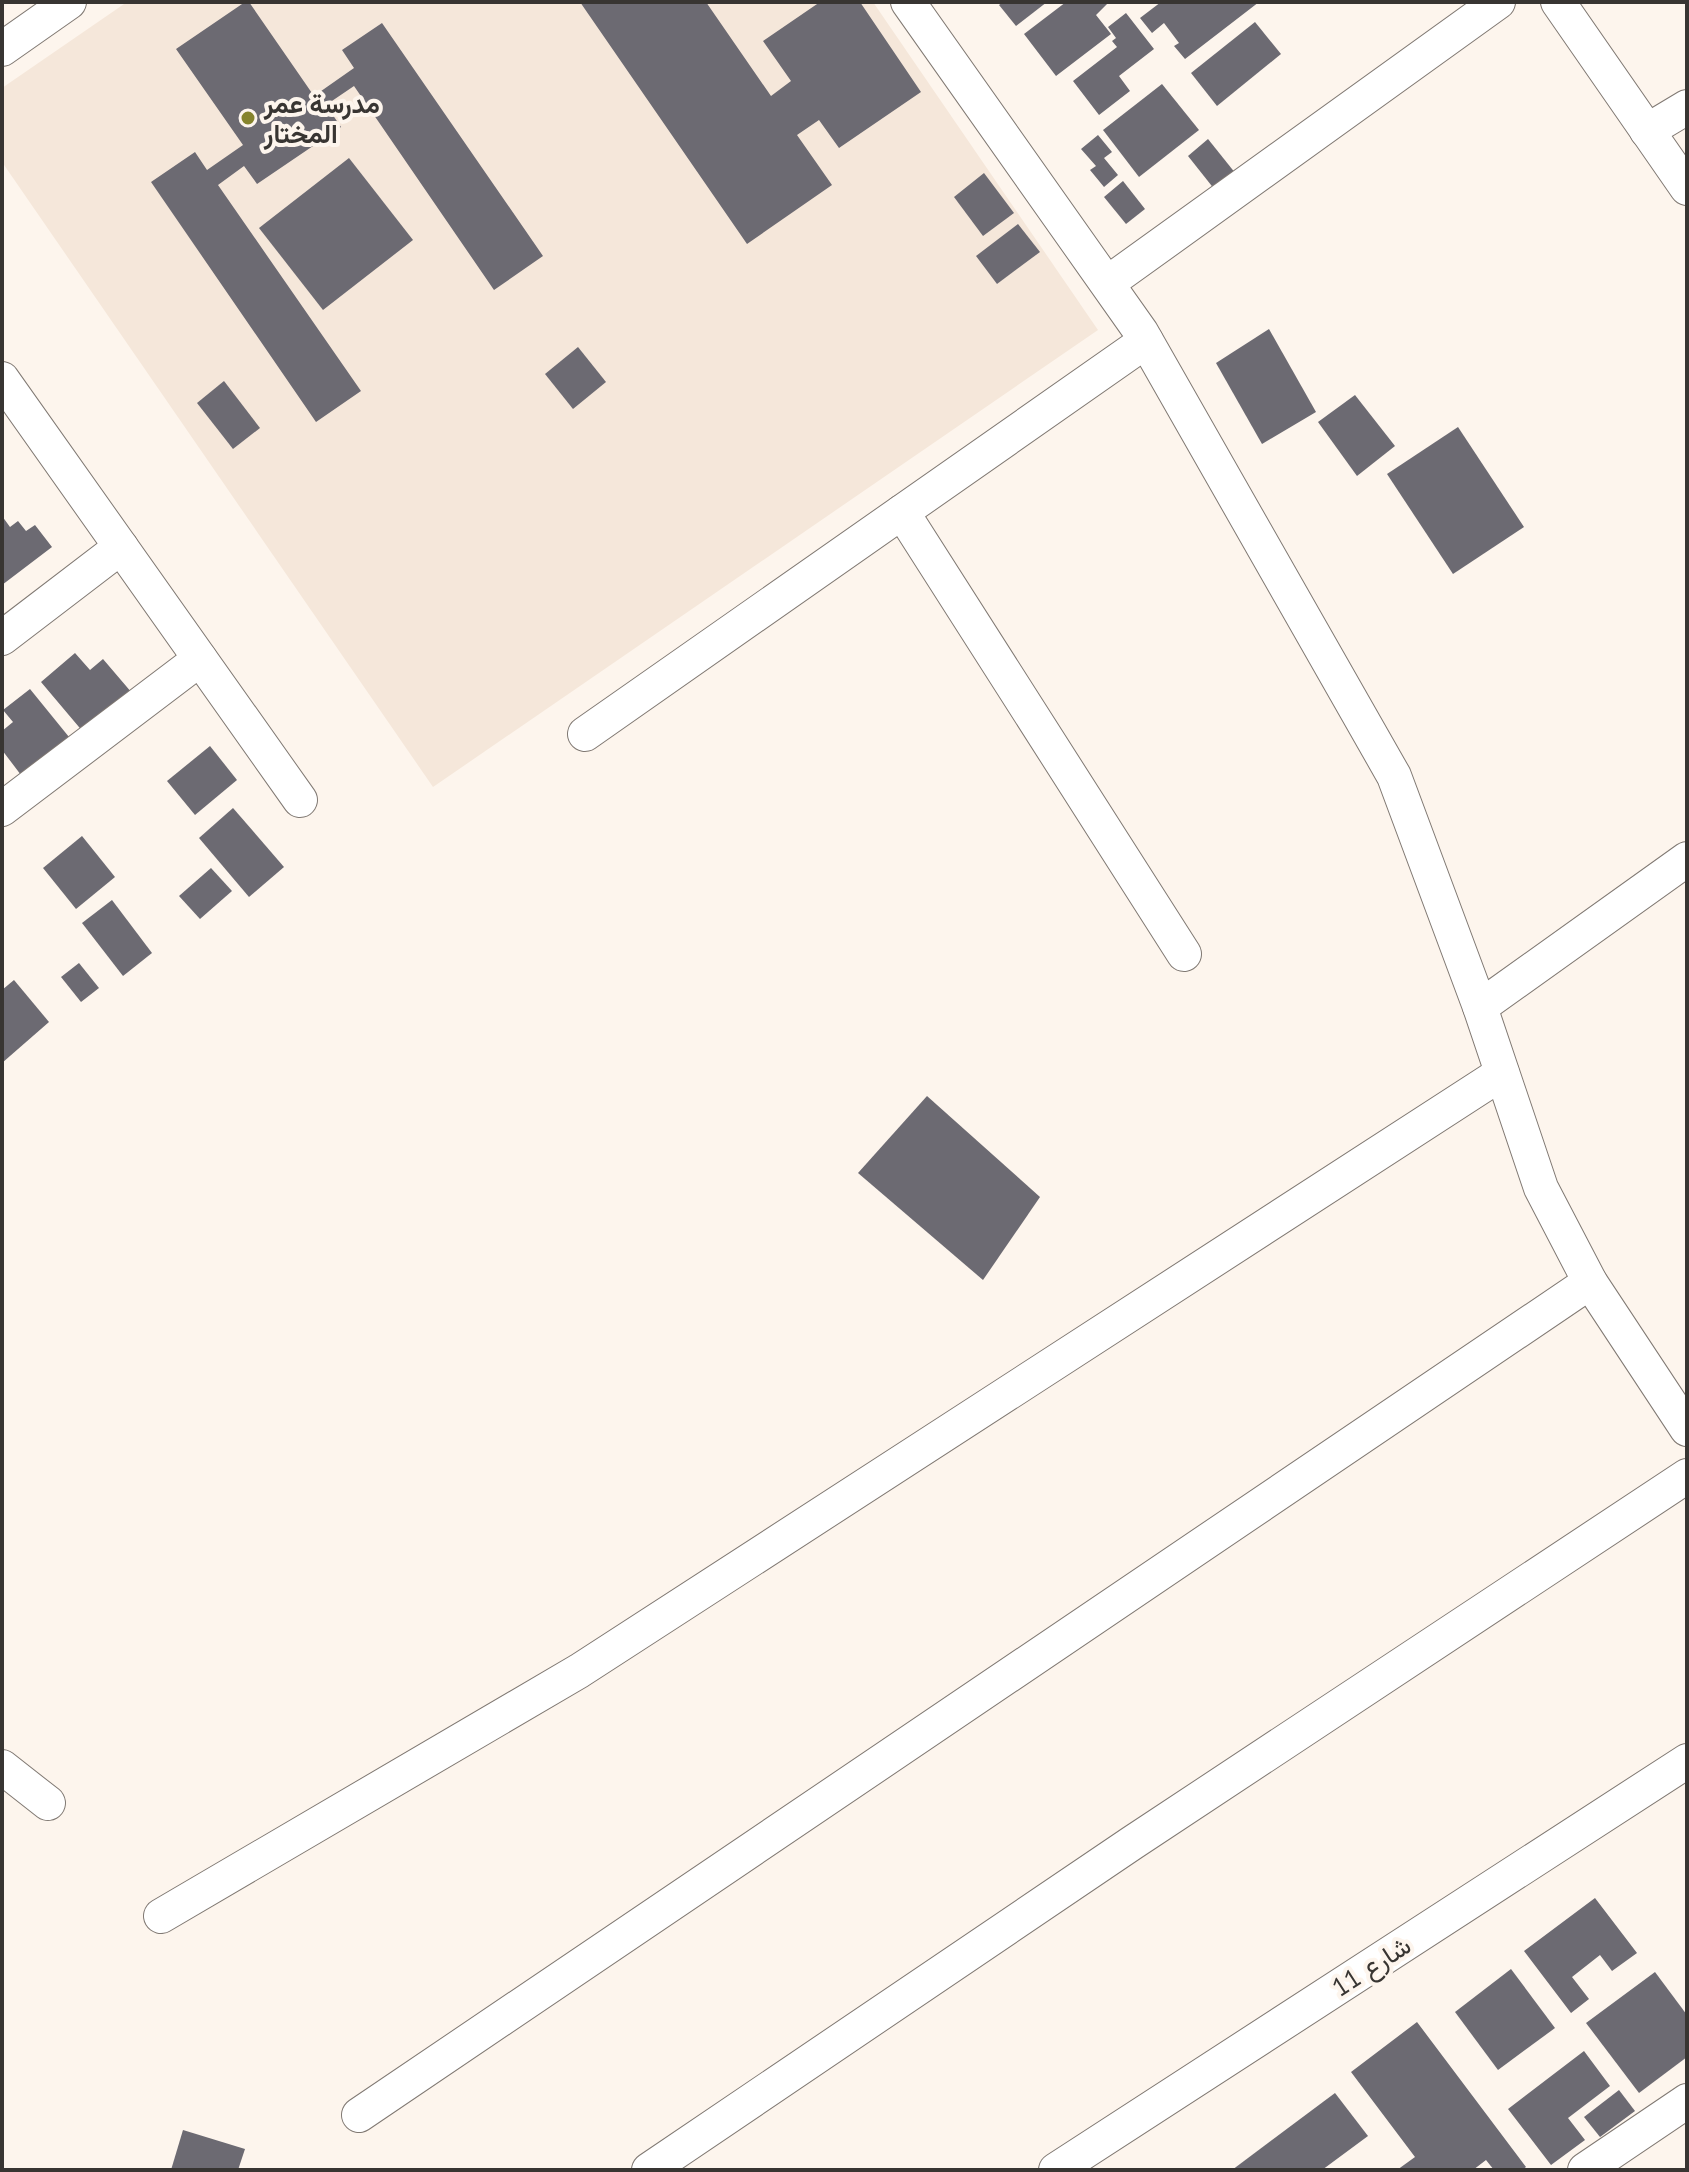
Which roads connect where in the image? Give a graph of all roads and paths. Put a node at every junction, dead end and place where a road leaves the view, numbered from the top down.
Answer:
1 (69, 2) edge
2 (908, 2) edge
3 (1498, 2) edge
4 (1558, 2) edge
5 (2, 49) edge
6 (1687, 107) edge
7 (1647, 131) junction
8 (1687, 188) edge
9 (1109, 282) junction
10 (1146, 341) junction
11 (2, 379) edge
12 (902, 512) junction
13 (121, 547) junction
14 (2, 638) edge
15 (200, 659) junction
16 (585, 734) dead end
17 (300, 800) dead end
18 (2, 809) edge
19 (1687, 859) edge
20 (1184, 954) dead end
21 (1480, 1007) junction
22 (1502, 1073) junction
23 (1590, 1282) junction
24 (1687, 1429) edge
25 (1687, 1476) edge
26 (1687, 1761) edge
27 (2, 1767) edge
28 (48, 1803) dead end
29 (161, 1916) dead end
30 (1687, 2101) edge
31 (359, 2115) dead end
32 (649, 2170) edge
33 (1056, 2170) edge
34 (1585, 2170) edge

1 - 5 street
2 - 9 street
3 - 9 street
4 - 7 street
6 - 7 street
7 - 8 street
9 - 10 street
10 - 12 street
10 - 21 street
11 - 13 street
12 - 16 street
12 - 20 street
13 - 14 street
13 - 15 street
15 - 17 street
15 - 18 street
19 - 21 street
21 - 22 street
22 - 23 street
22 - 29 street
23 - 24 street
23 - 31 street
25 - 32 street
26 - 33 street, شارع 11
27 - 28 street
30 - 34 street

